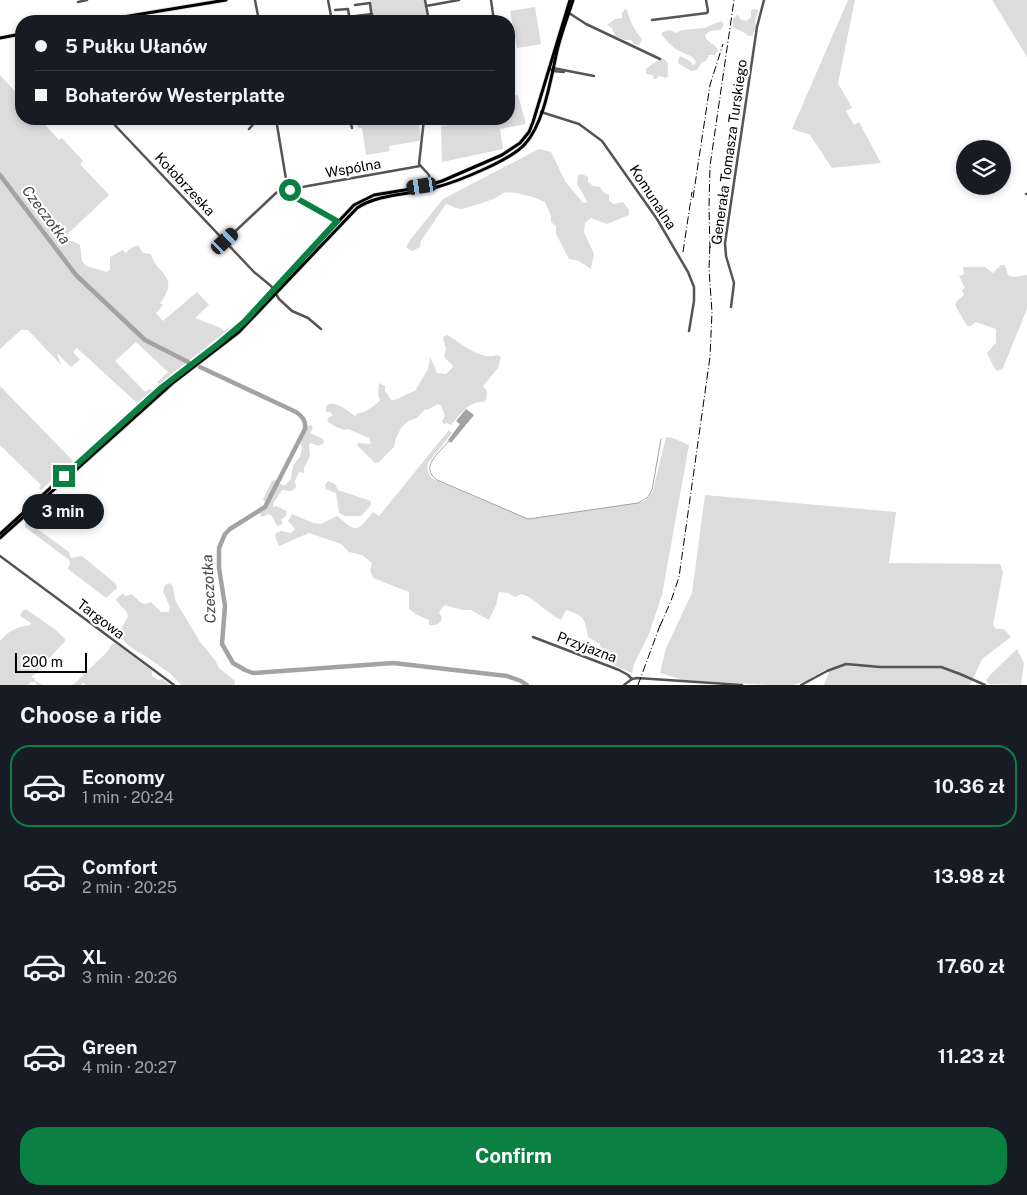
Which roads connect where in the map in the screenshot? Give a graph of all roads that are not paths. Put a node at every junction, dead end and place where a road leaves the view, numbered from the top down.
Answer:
1 (87, 0) edge
2 (226, 0) edge
3 (255, 0) edge
4 (328, 0) edge
5 (425, 0) edge
6 (458, 0) edge
7 (491, 0) edge
8 (571, 0) edge
9 (706, 0) edge
10 (764, 0) edge
11 (78, 2) dead end
12 (355, 5) dead end
13 (426, 6) junction
14 (336, 10) dead end
15 (569, 13) junction
16 (372, 14) joint
17 (135, 15) edge
18 (258, 15) edge
19 (331, 15) edge
20 (350, 15) edge
21 (364, 15) edge
22 (428, 15) edge
23 (493, 15) edge
24 (652, 20) dead end
25 (15, 35) edge
26 (0, 38) edge
27 (660, 59) dead end
28 (552, 69) junction
29 (594, 76) dead end
30 (541, 112) junction
31 (115, 125) edge
32 (252, 125) edge
33 (277, 125) edge
34 (351, 125) edge
35 (423, 125) edge
36 (249, 128) dead end
37 (352, 128) dead end
38 (420, 166) junction
39 (432, 184) junction
40 (287, 185) junction
41 (291, 189) junction
42 (283, 190) junction
43 (288, 192) junction
44 (337, 221) junction
45 (225, 241) junction
46 (275, 293) junction
47 (731, 307) dead end
48 (321, 329) dead end
49 (689, 331) dead end
50 (192, 366) junction
51 (0, 534) edge
52 (0, 538) edge
53 (0, 554) edge
54 (533, 637) dead end
55 (632, 679) junction
56 (174, 685) edge
57 (624, 685) edge
58 (742, 685) edge
59 (801, 685) edge
60 (985, 685) edge

1 - 11 street
2 - 17 main road
3 - 18 street
4 - 19 street
5 - 13 street
6 - 13 street
7 - 23 street
8 - 15 main road
8 - 28 main road
9 - 24 street
10 - 47 street, Generała Tomasza Turskiego
12 - 16 street
13 - 22 street
14 - 20 street
15 - 27 street
15 - 28 main road
16 - 21 street
25 - 26 main road
28 - 29 street
28 - 30 main road
28 - 39 main road
30 - 46 main road
30 - 49 street, Komunalna
31 - 45 street, Kołobrzeska
32 - 36 street
33 - 40 street
34 - 37 street
35 - 38 street
38 - 39 street
38 - 41 street, Wspólna
39 - 44 main road
40 - 41 street
40 - 42 street
41 - 43 street
42 - 43 street
42 - 45 street
43 - 44 street
44 - 46 main road
45 - 46 street, Kołobrzeska
46 - 48 street, Kołobrzeska
46 - 50 main road
46 - 50 main road
50 - 51 main road
50 - 52 main road
53 - 56 street, Targowa
54 - 55 street, Przyjazna
55 - 57 street
55 - 58 street
59 - 60 street

